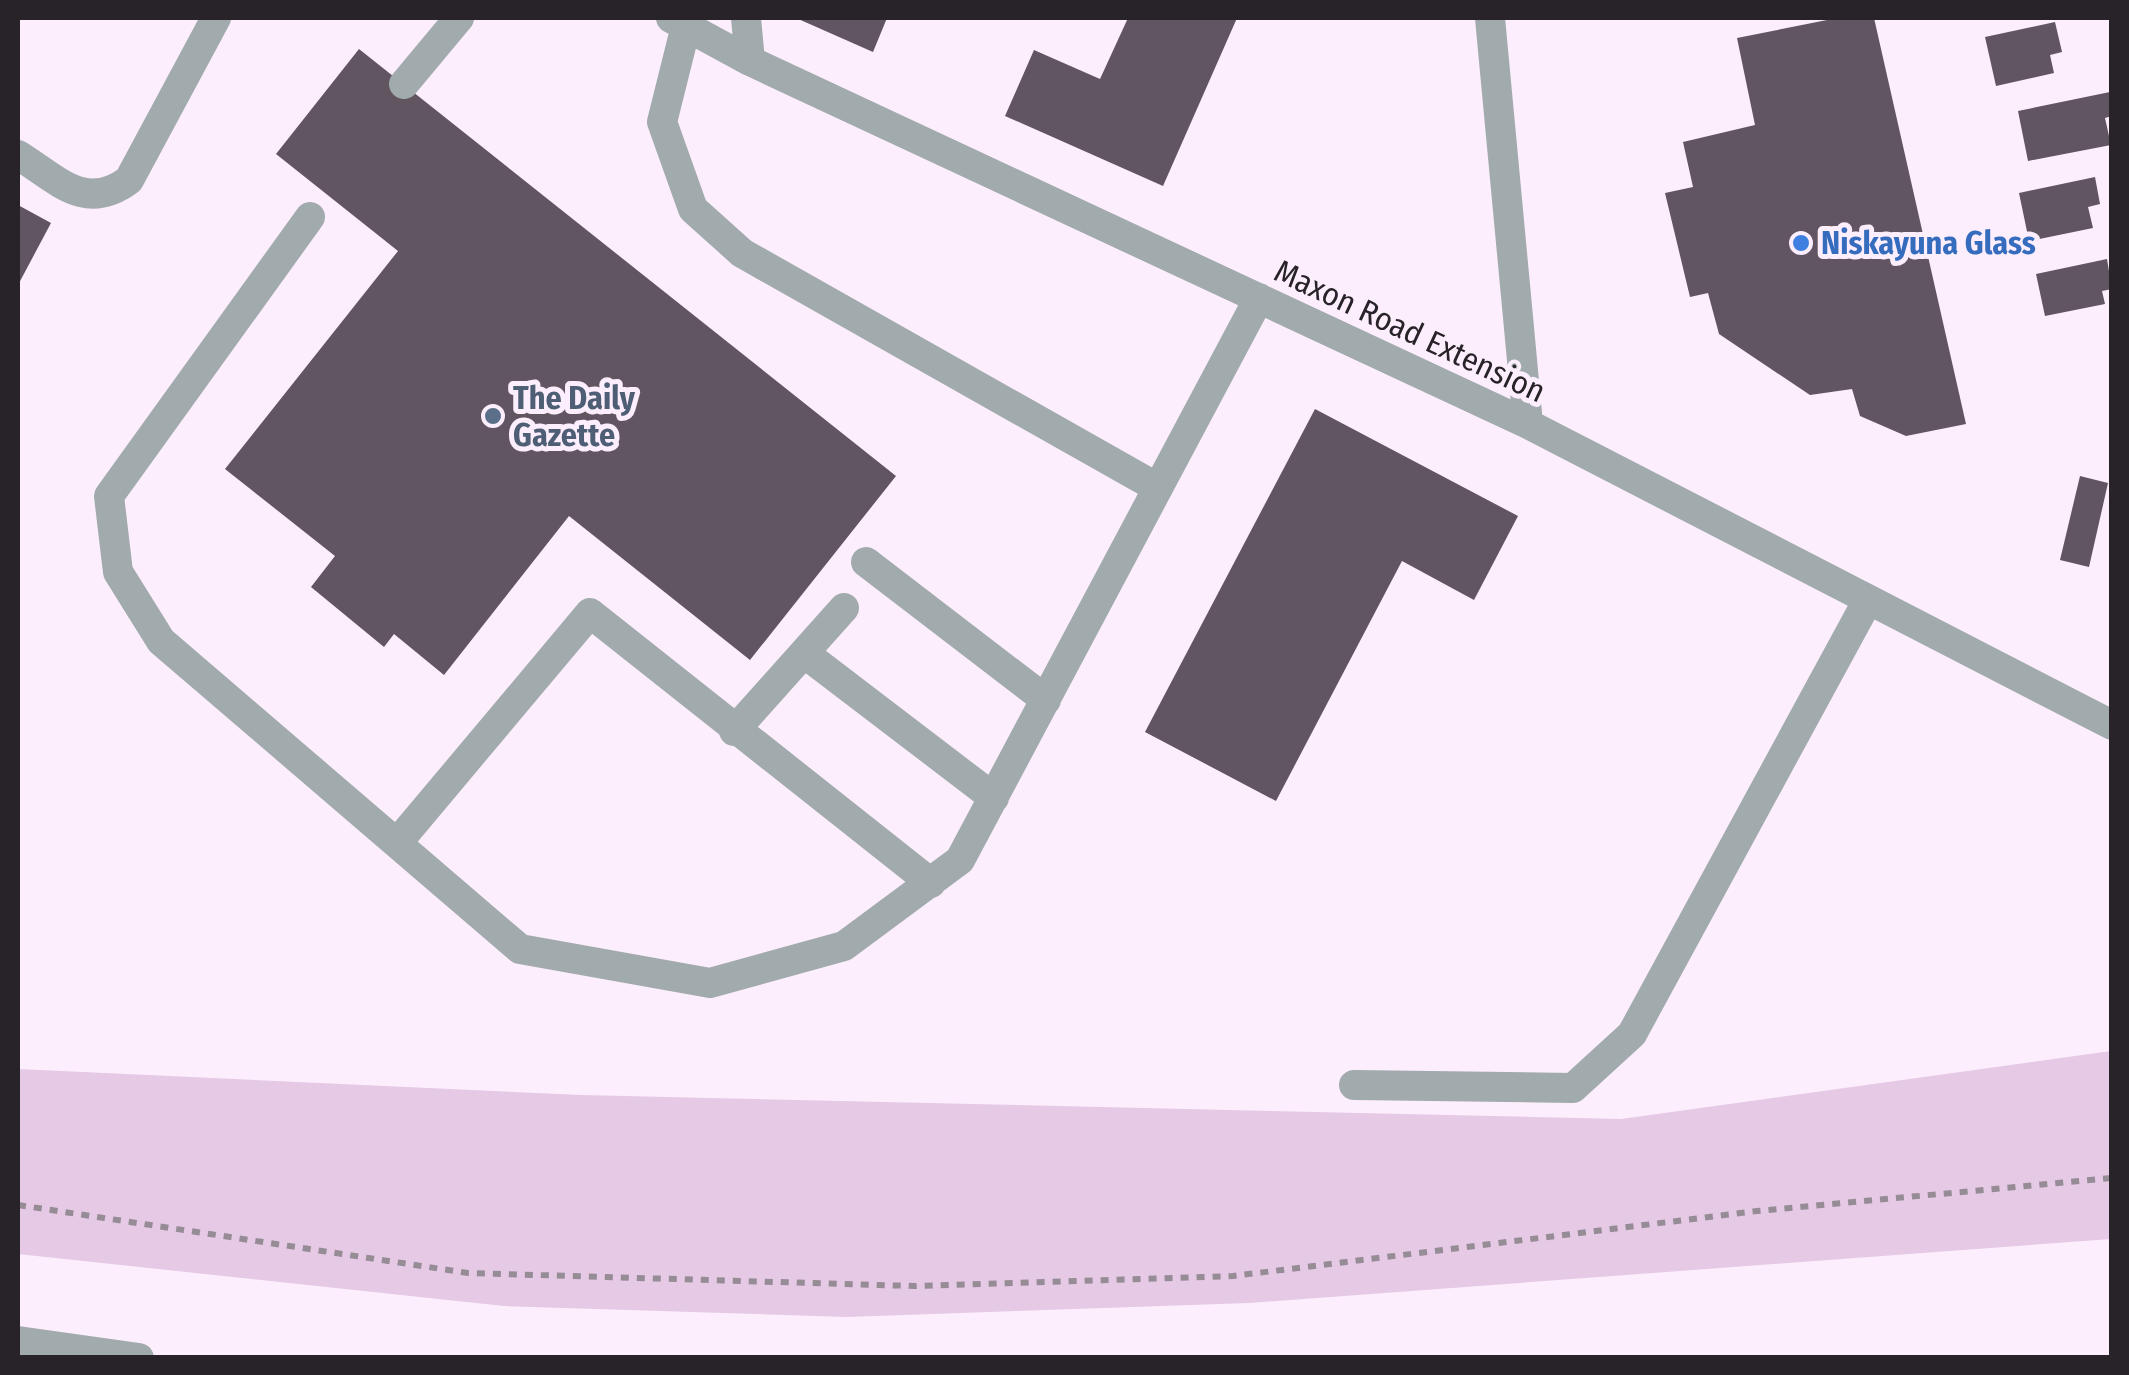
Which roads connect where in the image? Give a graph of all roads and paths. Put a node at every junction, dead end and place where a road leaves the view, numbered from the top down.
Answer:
1 (216, 18) edge
2 (459, 18) edge
3 (746, 18) edge
4 (1490, 18) edge
5 (678, 22) edge
6 (750, 61) junction
7 (404, 84) dead end
8 (18, 155) edge
9 (310, 216) dead end
10 (1259, 298) junction
11 (1528, 424) junction
12 (1158, 488) junction
13 (866, 562) dead end
14 (1868, 600) junction
15 (844, 608) dead end
16 (804, 654) junction
17 (1046, 700) junction
18 (2112, 725) edge
19 (734, 731) junction
20 (994, 798) junction
21 (397, 843) junction
22 (930, 882) junction
23 (1354, 1085) dead end
24 (2112, 1178) edge
25 (18, 1205) edge
26 (19, 1346) edge
27 (138, 1358) edge

1 - 8 street
2 - 7 street
3 - 6 street
4 - 11 street
5 - 6 street, Maxon Road Extension
5 - 12 street
6 - 10 street, Maxon Road Extension
9 - 21 street
10 - 11 street, Maxon Road Extension
10 - 12 street
11 - 14 street, Maxon Road Extension
12 - 17 street
13 - 17 street
14 - 18 street, Maxon Road Extension
14 - 23 street
15 - 16 street
16 - 19 street
16 - 20 street
17 - 20 street
19 - 21 street
19 - 22 street
20 - 22 street
21 - 22 street
24 - 25 path
26 - 27 street

